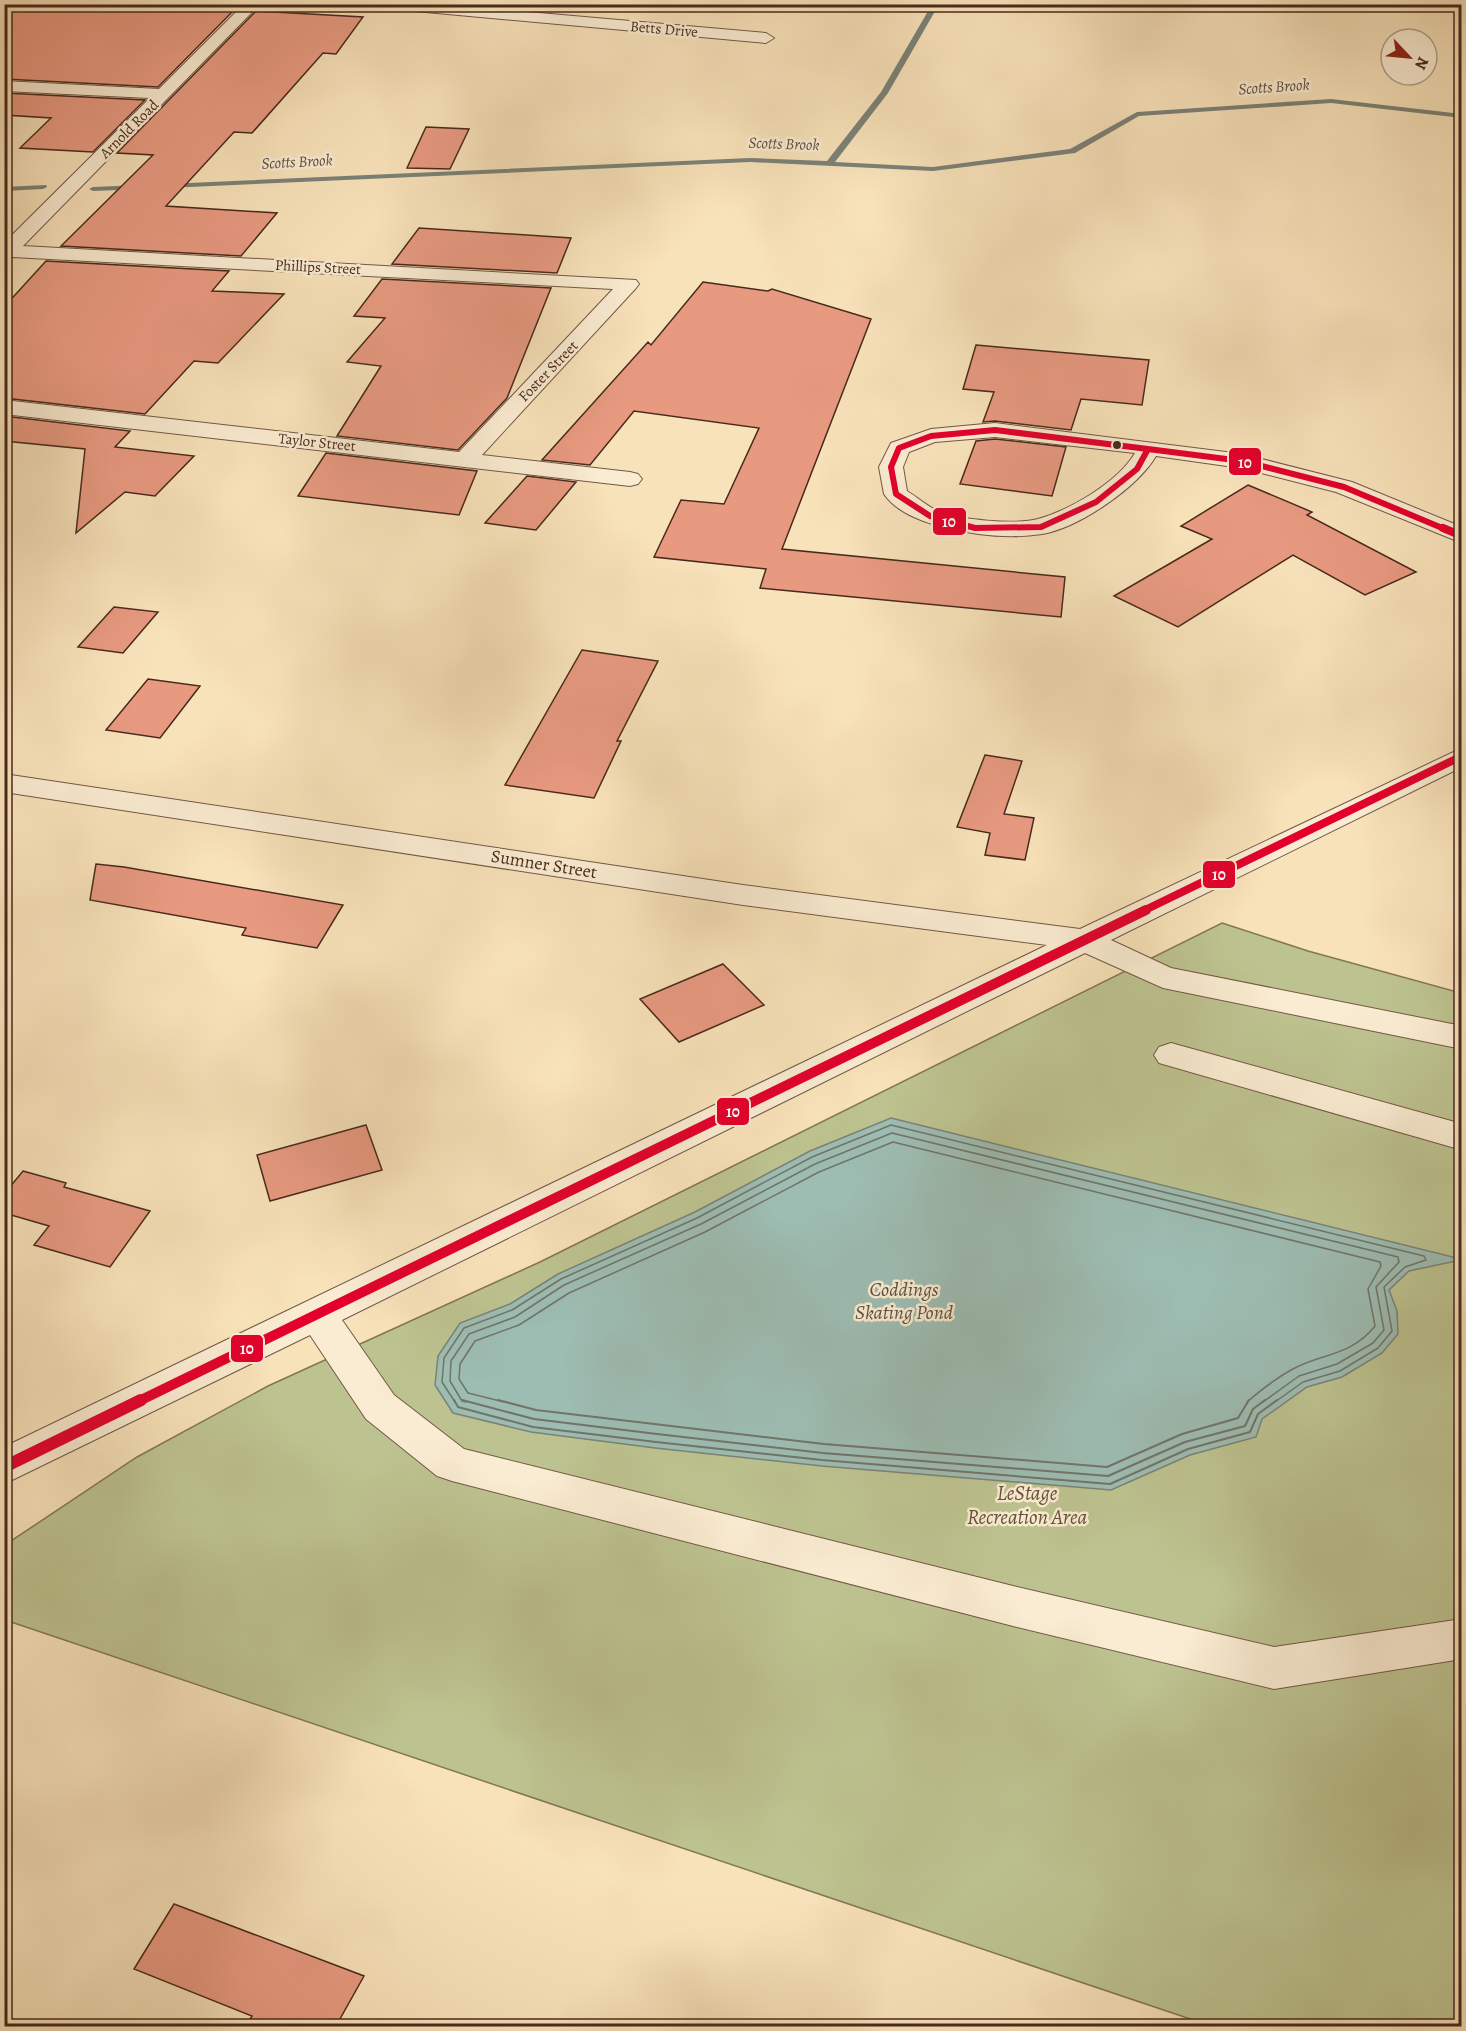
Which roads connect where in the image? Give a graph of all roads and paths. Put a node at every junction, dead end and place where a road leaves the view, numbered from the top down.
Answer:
1 (254, 4) edge
2 (382, 4) edge
3 (766, 38) dead end
4 (4, 86) edge
5 (164, 94) junction
6 (6, 253) edge
7 (629, 284) joint
8 (4, 407) edge
9 (1149, 448) junction
10 (467, 458) junction
11 (630, 479) dead end
12 (1461, 536) edge
13 (1461, 756) edge
14 (4, 783) edge
15 (1084, 940) junction
16 (1461, 1038) edge
17 (1171, 1054) dead end
18 (1461, 1137) edge
19 (317, 1314) junction
20 (7, 1460) edge
21 (1461, 1639) edge

1 - 5 street, Arnold Road
2 - 3 street, Betts Drive
4 - 5 street
5 - 6 street, Arnold Road
6 - 7 street, Phillips Street
7 - 10 street, Foster Street
8 - 10 street, Taylor Street
9 - 9 street
9 - 12 street
10 - 11 street, Taylor Street
13 - 15 street
14 - 15 street, Sumner Street
15 - 16 street, Sumner Street
15 - 19 street
17 - 18 street
19 - 20 street
19 - 21 street

